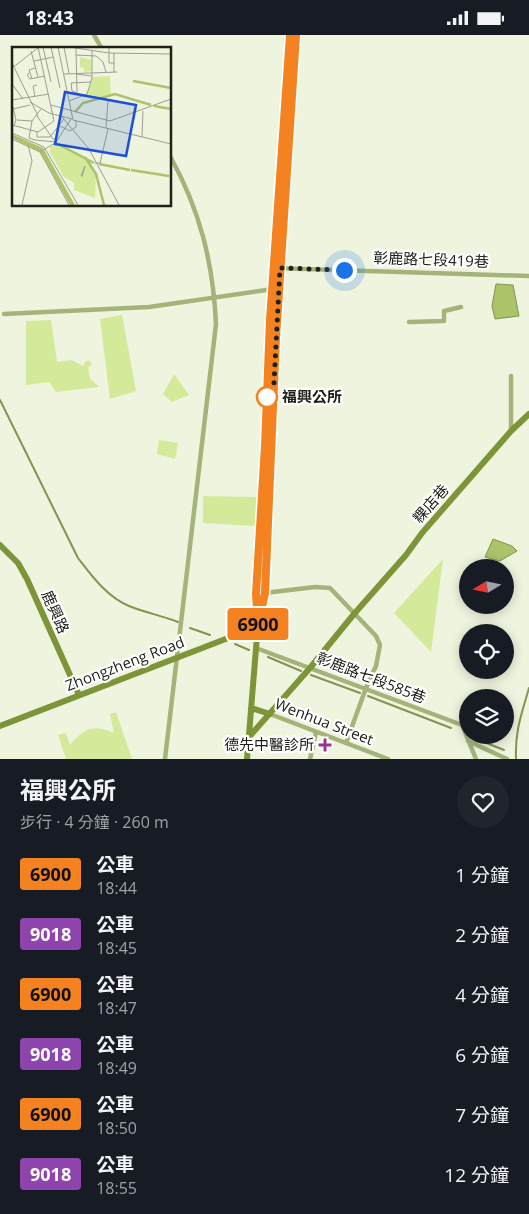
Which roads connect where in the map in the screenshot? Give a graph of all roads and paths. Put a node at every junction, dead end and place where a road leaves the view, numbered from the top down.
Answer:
1 (94, 35) edge
2 (290, 35) edge
3 (296, 35) edge
4 (101, 47) edge
5 (171, 158) edge
6 (277, 268) junction
7 (529, 276) edge
8 (279, 288) junction
9 (272, 289) junction
10 (214, 297) junction
11 (461, 307) dead end
12 (4, 315) dead end
13 (409, 322) dead end
14 (511, 375) dead end
15 (529, 414) edge
16 (512, 431) junction
17 (3, 547) edge
18 (0, 555) edge
19 (265, 593) junction
20 (256, 594) junction
21 (354, 614) junction
22 (258, 624) junction
23 (256, 648) junction
24 (178, 657) junction
25 (310, 668) junction
26 (366, 688) junction
27 (79, 695) junction
28 (252, 708) junction
29 (270, 714) junction
30 (459, 724) edge
31 (0, 726) edge
32 (316, 732) junction
33 (249, 737) junction
34 (346, 743) junction
35 (469, 744) edge
36 (474, 744) edge
37 (165, 759) edge
38 (248, 759) edge
39 (310, 759) edge
40 (388, 759) edge
41 (476, 759) edge
42 (507, 759) edge

1 - 4 street
2 - 6 main road
3 - 6 main road
5 - 10 street
6 - 7 street, 彰鹿路七段419巷
6 - 8 main road
6 - 9 main road
8 - 9 street
8 - 19 main road
9 - 10 street
9 - 20 main road
10 - 12 street
10 - 24 street
11 - 13 street
14 - 16 street
15 - 16 main road, 粿店巷
16 - 21 main road, 粿店巷
17 - 18 street
17 - 27 main road, 鹿興路
19 - 20 street
19 - 21 street
19 - 22 main road
20 - 22 main road
21 - 25 main road, 粿店巷
21 - 26 street
22 - 23 main road
22 - 24 main road, Zhongzheng Road
23 - 25 street, 彰鹿路七段585巷
23 - 28 main road
24 - 27 main road, Zhongzheng Road
24 - 37 street
25 - 26 street, 彰鹿路七段585巷
25 - 29 main road, 粿店巷
26 - 30 street, 彰鹿路七段585巷
26 - 34 street
27 - 31 main road, Zhongzheng Road
28 - 29 main road, Wenhua Street
28 - 33 main road
29 - 32 street, Wenhua Street
29 - 33 main road, 粿店巷
32 - 34 street, Wenhua Street
32 - 39 street
33 - 38 main road
34 - 40 street, Wenhua Street
35 - 41 street, 彰鹿路七段585巷
36 - 42 street

